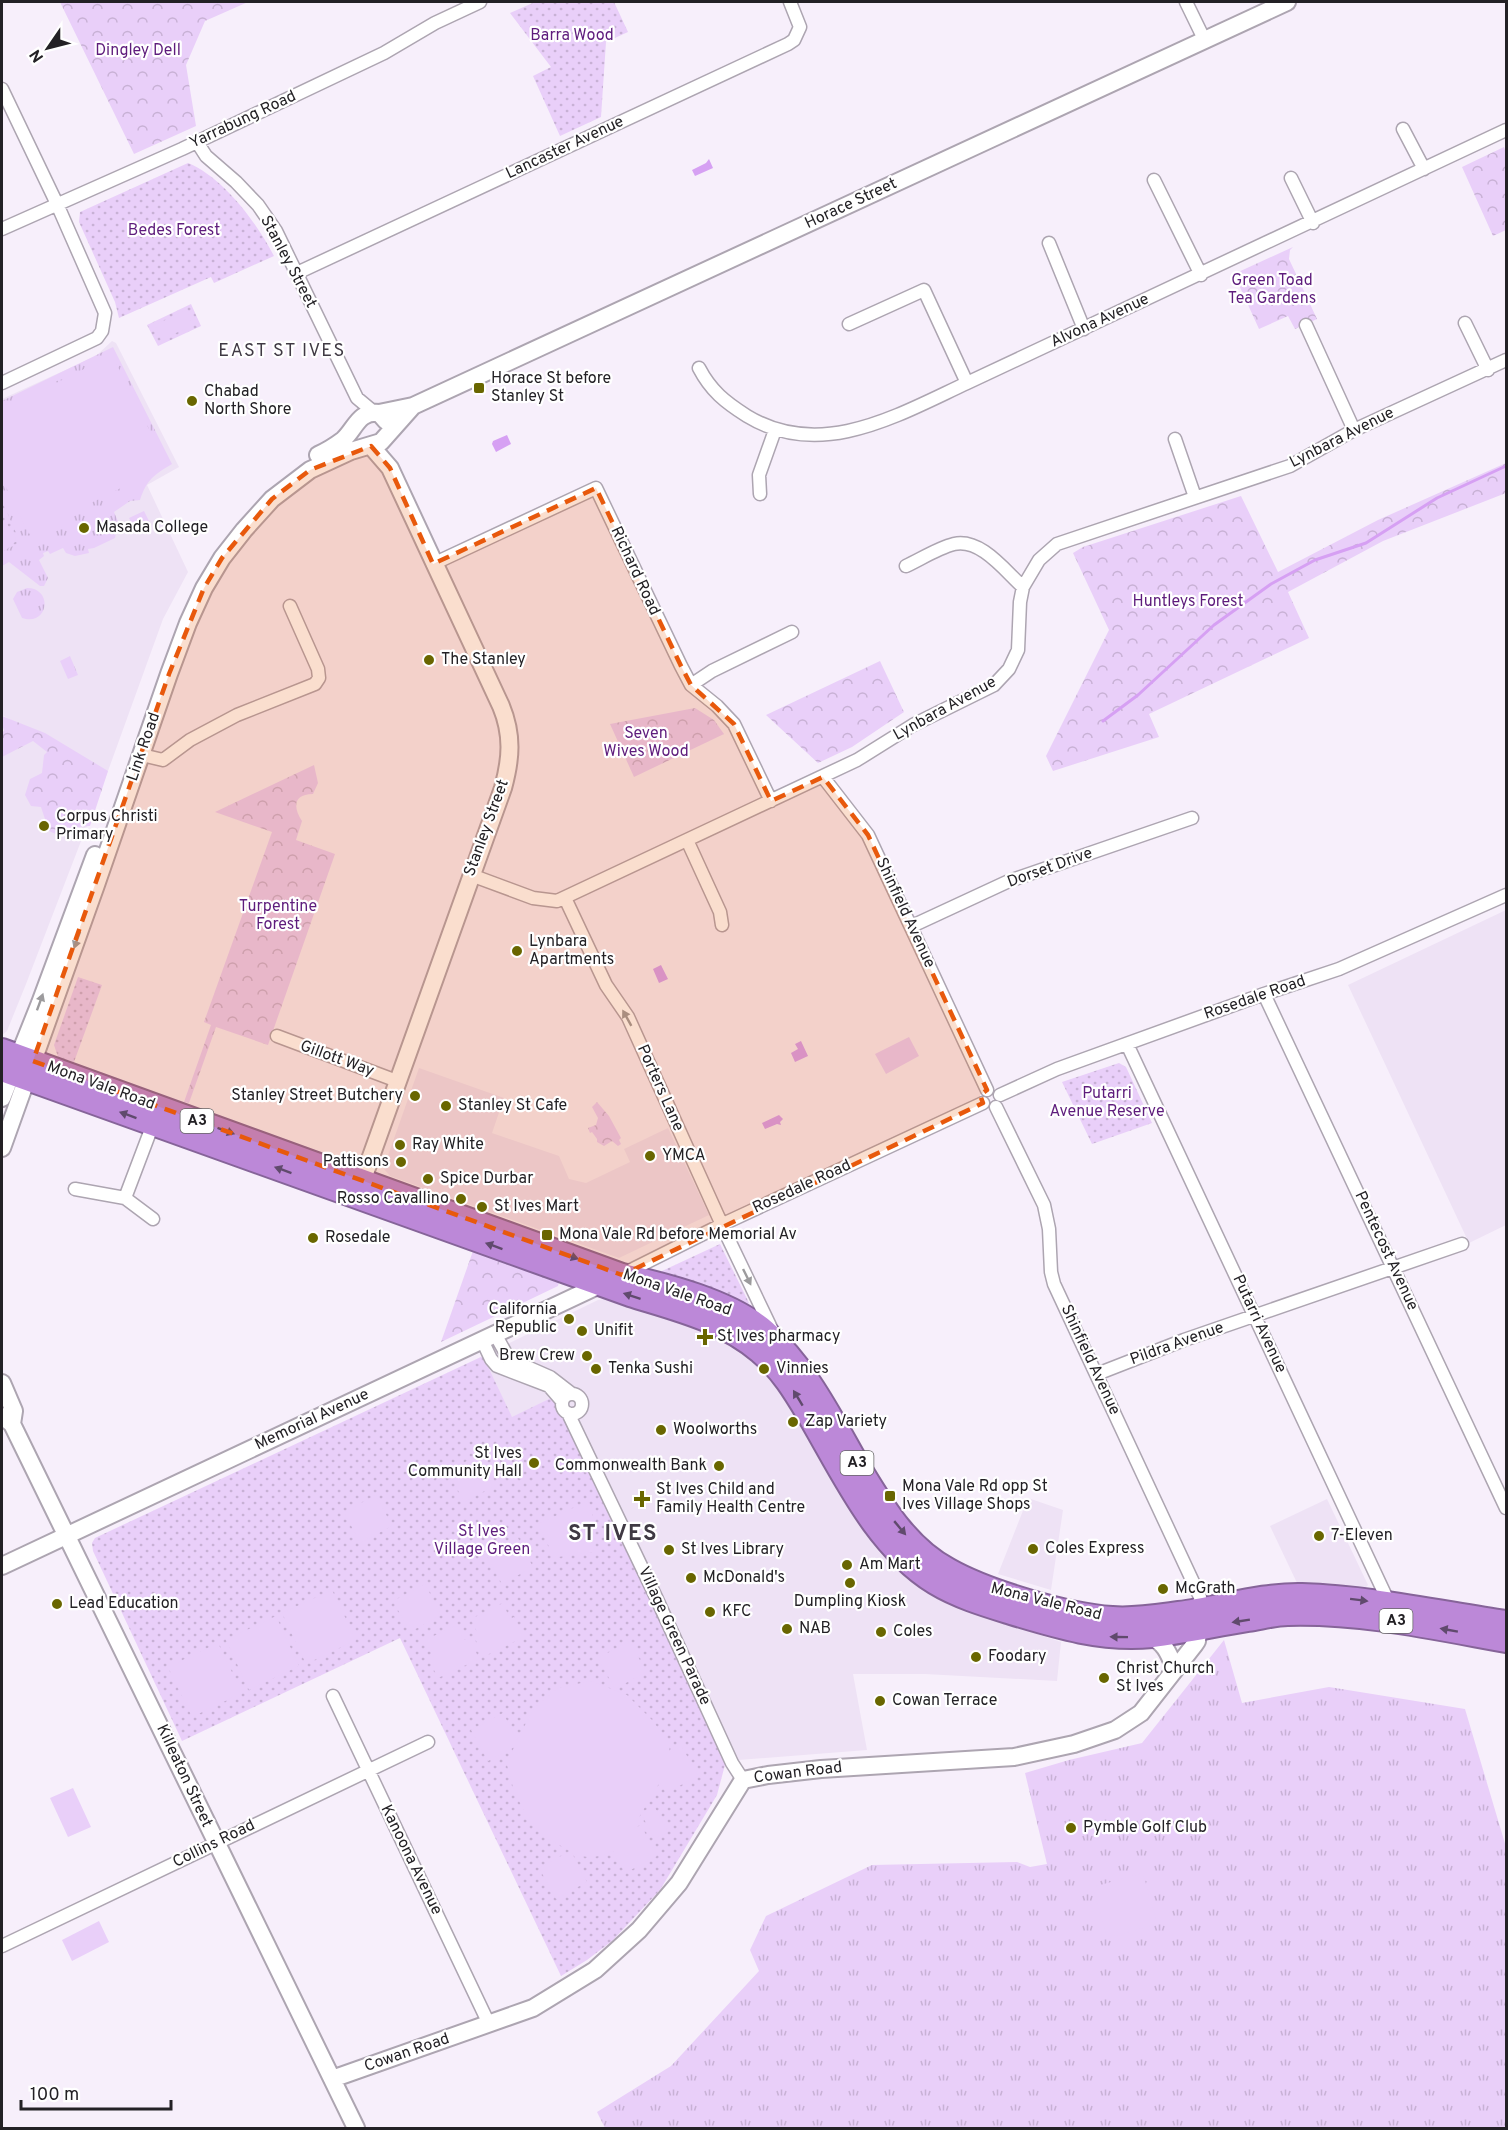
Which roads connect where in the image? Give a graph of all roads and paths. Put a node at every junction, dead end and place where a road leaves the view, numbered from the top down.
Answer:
1 (480, 2) edge
2 (790, 2) edge
3 (1186, 2) edge
4 (1287, 2) edge
5 (1205, 41) junction
6 (2, 89) edge
7 (1403, 129) dead end
8 (1506, 130) edge
9 (197, 142) junction
10 (1424, 169) junction
11 (1291, 178) dead end
12 (1154, 180) dead end
13 (57, 204) junction
14 (1312, 223) junction
15 (2, 229) edge
16 (1049, 243) dead end
17 (297, 273) junction
18 (1201, 275) junction
19 (1465, 323) dead end
20 (849, 324) dead end
21 (1306, 326) dead end
22 (1084, 328) junction
23 (1506, 360) edge
24 (699, 368) dead end
25 (1488, 370) junction
26 (2, 383) edge
27 (967, 383) junction
28 (357, 398) junction
29 (413, 406) junction
30 (377, 413) junction
31 (355, 424) junction
32 (775, 430) junction
33 (1354, 430) junction
34 (1175, 439) dead end
35 (377, 441) junction
36 (760, 494) dead end
37 (1195, 497) junction
38 (433, 564) junction
39 (906, 566) dead end
40 (1023, 587) junction
41 (290, 606) dead end
42 (792, 632) dead end
43 (692, 685) junction
44 (142, 755) junction
45 (824, 777) junction
46 (771, 801) junction
47 (1192, 818) dead end
48 (687, 840) junction
49 (471, 875) junction
50 (1506, 895) edge
51 (565, 898) junction
52 (722, 925) dead end
53 (912, 926) junction
54 (1264, 994) junction
55 (276, 1036) dead end
56 (1127, 1044) junction
57 (15, 1065) edge
58 (397, 1081) junction
59 (987, 1090) junction
60 (2, 1098) edge
61 (998, 1101) junction
62 (983, 1103) junction
63 (153, 1124) junction
64 (2, 1148) edge
65 (75, 1189) dead end
66 (359, 1189) junction
67 (125, 1198) junction
68 (153, 1219) dead end
69 (723, 1224) junction
70 (1462, 1244) dead end
71 (1395, 1268) junction
72 (622, 1275) junction
73 (602, 1284) junction
74 (1255, 1316) junction
75 (489, 1337) junction
76 (781, 1346) junction
77 (1097, 1374) junction
78 (2, 1383) edge
79 (7, 1420) edge
80 (1506, 1508) edge
81 (67, 1535) junction
82 (2, 1566) edge
83 (1390, 1605) junction
84 (1199, 1619) junction
85 (1506, 1622) edge
86 (1149, 1636) junction
87 (1506, 1641) edge
88 (1175, 1669) junction
89 (333, 1696) dead end
90 (428, 1742) dead end
91 (369, 1770) junction
92 (743, 1780) junction
93 (216, 1843) junction
94 (2, 1946) edge
95 (489, 2024) junction
96 (359, 2070) junction
97 (332, 2079) junction
98 (343, 2101) junction
99 (356, 2128) edge

1 - 9 street, Yarrabung Road
2 - 17 street, Lancaster Avenue
3 - 5 street
4 - 5 main road, Horace Street
5 - 29 main road, Horace Street
6 - 13 street
7 - 10 street
8 - 10 street, Alvona Avenue
9 - 13 street, Yarrabung Road
9 - 17 street, Stanley Street
10 - 14 street, Alvona Avenue
11 - 14 street
12 - 18 street
13 - 15 street, Yarrabung Road
13 - 26 street
14 - 18 street, Alvona Avenue
16 - 22 street
17 - 28 street, Stanley Street
18 - 22 street, Alvona Avenue
19 - 25 street
20 - 27 street
21 - 33 street
22 - 27 street, Alvona Avenue
23 - 25 street, Lynbara Avenue
24 - 32 street, Alvona Avenue
25 - 33 street, Lynbara Avenue
27 - 32 street, Alvona Avenue
28 - 30 street, Stanley Street
28 - 31 street, Stanley Street
29 - 30 main road, Horace Street
29 - 35 main road, Horace Street
30 - 31 main road
30 - 35 main road
31 - 35 main road
57 -> 31 main road, Link Road
32 - 36 street
33 - 37 street, Lynbara Avenue
34 - 37 street
35 - 38 main road, Stanley Street
35 - 44 main road, Link Road
37 - 40 street, Lynbara Avenue
38 - 43 street, Richard Road
38 - 49 main road, Stanley Street
39 - 40 street
40 - 45 street, Lynbara Avenue
41 - 44 street
42 - 43 street
43 - 46 street, Richard Road
44 -> 57 main road, Link Road
45 - 46 street, Lynbara Avenue
45 - 53 street, Shinfield Avenue
46 - 48 street, Lynbara Avenue
47 - 53 street, Dorset Drive
48 - 51 street, Lynbara Avenue
48 - 52 street
49 - 51 street, Lynbara Avenue
49 - 58 main road, Stanley Street
50 - 54 street, Rosedale Road
69 -> 51 street, Porters Lane
53 - 59 street, Shinfield Avenue
54 - 56 street, Rosedale Road
54 - 71 street, Pentecost Avenue
55 - 58 street, Gillott Way
56 - 61 street, Rosedale Road
56 - 74 street, Putarri Avenue
57 - 60 main road, Link Road
63 -> 57 highway, Mona Vale Road / A3
57 - 64 main road, Link Road
57 -> 66 highway, Mona Vale Road / A3
58 - 66 main road, Stanley Street
59 - 61 street
59 - 62 street
61 - 62 street
61 - 77 street, Shinfield Avenue
62 - 69 street, Rosedale Road
66 -> 63 highway, Mona Vale Road / A3
63 - 67 street
65 - 67 street
66 -> 72 highway, Mona Vale Road / A3
73 -> 66 highway, Mona Vale Road / A3
67 - 68 street
69 - 72 street, Rosedale Road
69 -> 76 street, Porters Lane
70 - 71 street, Pildra Avenue
71 - 74 street, Pildra Avenue
71 - 80 street, Pentecost Avenue
72 - 73 main road, Memorial Avenue
72 - 76 highway, Mona Vale Road / A3
73 - 75 main road, Memorial Avenue
86 -> 73 highway, Mona Vale Road / A3
74 - 77 street, Pildra Avenue
74 - 83 street, Putarri Avenue
75 - 81 main road, Memorial Avenue
75 - 92 street, Village Green Parade
76 -> 84 highway, Mona Vale Road / A3
77 - 84 street, Shinfield Avenue
78 - 79 main road, Killeaton Street
79 - 81 main road, Killeaton Street
81 - 82 main road, Memorial Avenue
81 - 93 main road, Killeaton Street
84 -> 83 highway, Mona Vale Road / A3
83 - 85 highway, Mona Vale Road / A3
84 - 86 highway, Mona Vale Road / A3
87 -> 84 highway, Mona Vale Road / A3
84 - 88 main road, Cowan Road
86 - 88 main road
88 - 92 main road, Cowan Road
89 - 91 street, Kanoona Avenue
90 - 91 street, Collins Road
91 - 93 street, Collins Road
91 - 95 street, Kanoona Avenue
92 - 95 main road, Cowan Road
93 - 94 street, Collins Road
93 - 97 main road, Killeaton Street
95 - 96 main road, Cowan Road
96 - 97 main road, Cowan Road
96 - 98 main road
97 - 98 main road, Killeaton Street
98 - 99 main road, Killeaton Street

